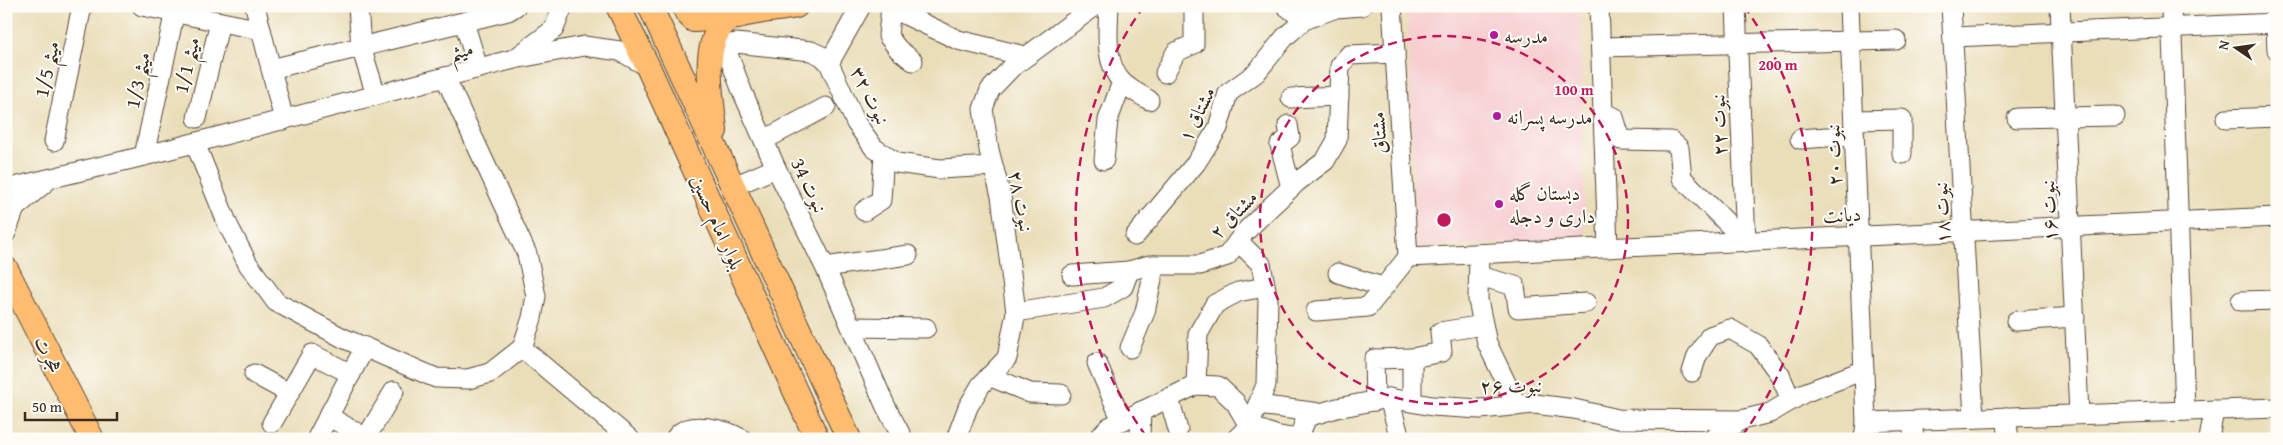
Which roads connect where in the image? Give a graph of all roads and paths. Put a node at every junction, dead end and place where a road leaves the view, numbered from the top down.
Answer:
1 (82, 6) edge
2 (142, 6) edge
3 (255, 6) edge
4 (358, 6) edge
5 (516, 6) edge
6 (563, 6) edge
7 (618, 6) edge
8 (650, 6) edge
9 (684, 6) edge
10 (796, 6) edge
11 (861, 6) edge
12 (1095, 6) edge
13 (1109, 6) edge
14 (1194, 6) edge
15 (1286, 6) edge
16 (1362, 6) edge
17 (1392, 6) edge
18 (1599, 6) edge
19 (1736, 6) edge
20 (1849, 6) edge
21 (1951, 6) edge
22 (2060, 6) edge
23 (2171, 6) edge
24 (891, 7) edge
25 (175, 10) edge
26 (740, 16) junction
27 (2276, 18) edge
28 (1304, 20) junction
29 (220, 22) junction
30 (464, 22) junction
31 (2172, 28) junction
32 (261, 30) junction
33 (2060, 34) junction
34 (1953, 38) junction
35 (1896, 40) dead end
36 (1850, 41) junction
37 (1737, 43) junction
38 (361, 47) junction
39 (1601, 47) junction
40 (2277, 50) edge
41 (1395, 54) junction
42 (1025, 56) junction
43 (514, 59) junction
44 (913, 61) dead end
45 (830, 63) junction
46 (648, 67) junction
47 (478, 68) junction
48 (271, 69) junction
49 (1165, 73) dead end
50 (445, 77) junction
51 (1122, 82) junction
52 (376, 95) junction
53 (1339, 96) junction
54 (1291, 98) dead end
55 (1149, 100) dead end
56 (826, 107) dead end
57 (1603, 113) junction
58 (2065, 116) junction
59 (2115, 116) dead end
60 (2277, 117) edge
61 (197, 118) dead end
62 (2016, 118) dead end
63 (2226, 118) dead end
64 (284, 120) junction
65 (1288, 125) dead end
66 (1854, 127) junction
67 (1800, 139) dead end
68 (764, 140) junction
69 (54, 141) dead end
70 (195, 143) junction
71 (884, 154) junction
72 (1902, 154) dead end
73 (144, 156) junction
74 (718, 156) junction
75 (1104, 160) dead end
76 (993, 166) junction
77 (776, 168) junction
78 (49, 179) junction
79 (6, 181) edge
80 (732, 187) junction
81 (1291, 188) junction
82 (6, 189) edge
83 (864, 211) dead end
84 (2277, 216) edge
85 (2178, 221) junction
86 (2071, 226) junction
87 (1965, 231) junction
88 (6, 233) edge
89 (1135, 236) dead end
90 (1858, 236) junction
91 (1238, 241) junction
92 (1746, 242) junction
93 (1608, 248) junction
94 (1479, 254) junction
95 (908, 255) dead end
96 (1408, 257) junction
97 (1155, 265) junction
98 (826, 267) junction
99 (6, 269) edge
100 (1129, 271) junction
101 (1338, 273) dead end
102 (1072, 274) dead end
103 (1479, 276) junction
104 (1265, 287) junction
105 (1383, 287) junction
106 (2277, 300) edge
107 (2241, 301) dead end
108 (1586, 304) dead end
109 (1316, 311) dead end
110 (1016, 312) junction
111 (2075, 317) junction
112 (2016, 320) dead end
113 (1483, 324) junction
114 (852, 327) junction
115 (926, 328) dead end
116 (365, 347) junction
117 (522, 348) junction
118 (1130, 348) dead end
119 (1412, 358) junction
120 (1097, 363) dead end
121 (1864, 370) junction
122 (1692, 372) dead end
123 (254, 374) dead end
124 (351, 374) junction
125 (990, 376) junction
126 (1196, 385) junction
127 (394, 391) dead end
128 (289, 393) junction
129 (1061, 394) dead end
130 (1169, 398) junction
131 (1382, 399) junction
132 (1791, 400) junction
133 (1412, 402) junction
134 (1258, 405) junction
135 (1517, 406) junction
136 (2277, 408) edge
137 (2214, 410) junction
138 (1141, 411) junction
139 (2185, 411) junction
140 (1320, 413) junction
141 (2079, 414) junction
142 (328, 416) junction
143 (2006, 417) junction
144 (1974, 418) junction
145 (1741, 420) junction
146 (1122, 421) junction
147 (272, 423) dead end
148 (1178, 430) dead end
149 (1913, 430) edge
150 (1865, 431) edge
151 (1243, 432) edge
152 (318, 436) dead end
153 (92, 439) edge
154 (630, 439) edge
155 (675, 439) edge
156 (742, 439) edge
157 (817, 439) edge
158 (849, 439) edge
159 (903, 439) edge
160 (956, 439) edge
161 (1098, 439) edge
162 (1142, 439) edge
163 (1298, 439) edge
164 (1400, 439) edge
165 (1713, 439) edge
166 (2009, 439) edge
167 (2209, 439) edge

1 - 69 street, میثم 1/5
2 - 25 street
3 - 32 street
4 - 38 street
5 - 30 street
6 - 43 street
7 - 46 main road, بلوار امام حسین
8 - 74 main road, بلوار امام حسین
9 - 26 main road
10 - 26 main road
11 - 45 street, نبوت ۳۲
12 - 42 street, نبوت ۲۸
13 - 51 street
14 - 49 street
15 - 28 street
16 - 28 street, مشتاق ۱
17 - 41 street, مشتاق
18 - 39 street
19 - 37 street, نبوت ۲۲
20 - 36 street, نبوت ۲۰
21 - 34 street, نبوت ۱۸
22 - 33 street, نبوت ۱۶
23 - 31 street
24 - 42 street
24 - 44 street
25 - 29 street
25 - 73 street, میثم 1/3
26 - 74 main road
27 - 31 street
27 - 40 street
28 - 89 street, مشتاق ۱
29 - 32 street
29 - 61 street, میثم 1/1
30 - 38 street
30 - 47 street
31 - 33 street
31 - 85 street
32 - 48 street
33 - 34 street
33 - 58 street, نبوت ۱۶
34 - 87 street, نبوت ۱۸
35 - 36 street
36 - 37 street
36 - 66 street, نبوت ۲۰
37 - 39 street
37 - 92 street, نبوت ۲۲
38 - 48 street
38 - 52 street
39 - 57 street
41 - 53 street, مشتاق ۲
41 - 96 street, مشتاق
42 - 76 street, نبوت ۲۸
43 - 46 street, میثم
43 - 47 street, میثم
45 - 68 street, نبوت 34
45 - 71 street, نبوت ۳۲
46 - 157 main road, بلوار امام حسین
47 - 50 street, میثم
48 - 64 street
50 - 52 street, میثم
50 - 117 street
51 - 55 street
51 - 75 street
52 - 64 street, میثم
53 - 54 street
53 - 81 street, مشتاق ۲
56 - 68 street
57 - 92 street
57 - 93 street
58 - 59 street
58 - 62 street
58 - 86 street, نبوت ۱۶
60 - 63 street
64 - 70 street, میثم
65 - 81 street
66 - 67 street
66 - 72 street
66 - 90 street, نبوت ۲۰
68 - 77 street, نبوت 34
70 - 73 street, میثم
70 - 116 street
71 - 76 street, نبوت ۳۲
71 - 83 street
73 - 78 street, میثم
74 - 80 main road, بلوار امام حسین
76 - 110 street, نبوت ۲۸
77 - 80 street
77 - 98 street, نبوت 34
78 - 79 street
78 - 82 street
78 - 88 street
80 - 158 main road, بلوار امام حسین
81 - 91 street, مشتاق ۲
84 - 85 street, دیانت
85 - 86 street, دیانت
85 - 139 street
86 - 87 street, دیانت
86 - 111 street, نبوت ۱۶
87 - 90 street, دیانت
87 - 144 street, نبوت ۱۸
90 - 92 street, دیانت
90 - 121 street, نبوت ۲۰
91 - 97 street, مشتاق ۲
91 - 104 street
92 - 93 street, دیانت
93 - 94 street, دیانت
94 - 96 street, دیانت
94 - 103 street
95 - 98 street
96 - 105 street
97 - 100 street, مشتاق ۲
97 - 118 street
98 - 114 street, نبوت 34
99 - 153 main road, هجرت
100 - 102 street, مشتاق ۲
100 - 110 street
101 - 105 street
103 - 108 street
103 - 113 street
104 - 126 street
104 - 134 street
105 - 109 street
106 - 107 street
110 - 125 street, نبوت ۲۸
111 - 112 street
111 - 141 street, نبوت ۱۶
113 - 119 street
113 - 135 street
114 - 115 street
114 - 159 street, نبوت 34
116 - 117 street
116 - 124 street
117 - 154 street
119 - 131 street
119 - 133 street
120 - 146 street
121 - 132 street
121 - 150 street, نبوت ۲۰
122 - 132 street
123 - 128 street
124 - 128 street
124 - 142 street
125 - 129 street
125 - 160 street, نبوت ۲۸
126 - 130 street
126 - 151 street
127 - 142 street
128 - 147 street
130 - 138 street
130 - 148 street
131 - 133 street, نبوت ۲۶
131 - 140 street, نبوت ۲۶
131 - 164 street
132 - 145 street
133 - 135 street, نبوت ۲۶
134 - 140 street
134 - 151 street
135 - 145 street, نبوت ۲۶
136 - 137 street
137 - 139 street
137 - 167 street
138 - 146 street
138 - 162 street
139 - 141 street
140 - 163 street, نبوت ۲۶
141 - 143 street
142 - 152 street
143 - 144 street
143 - 166 street
144 - 149 street
145 - 165 street
146 - 161 street
149 - 150 street
151 - 163 street
155 - 156 street

